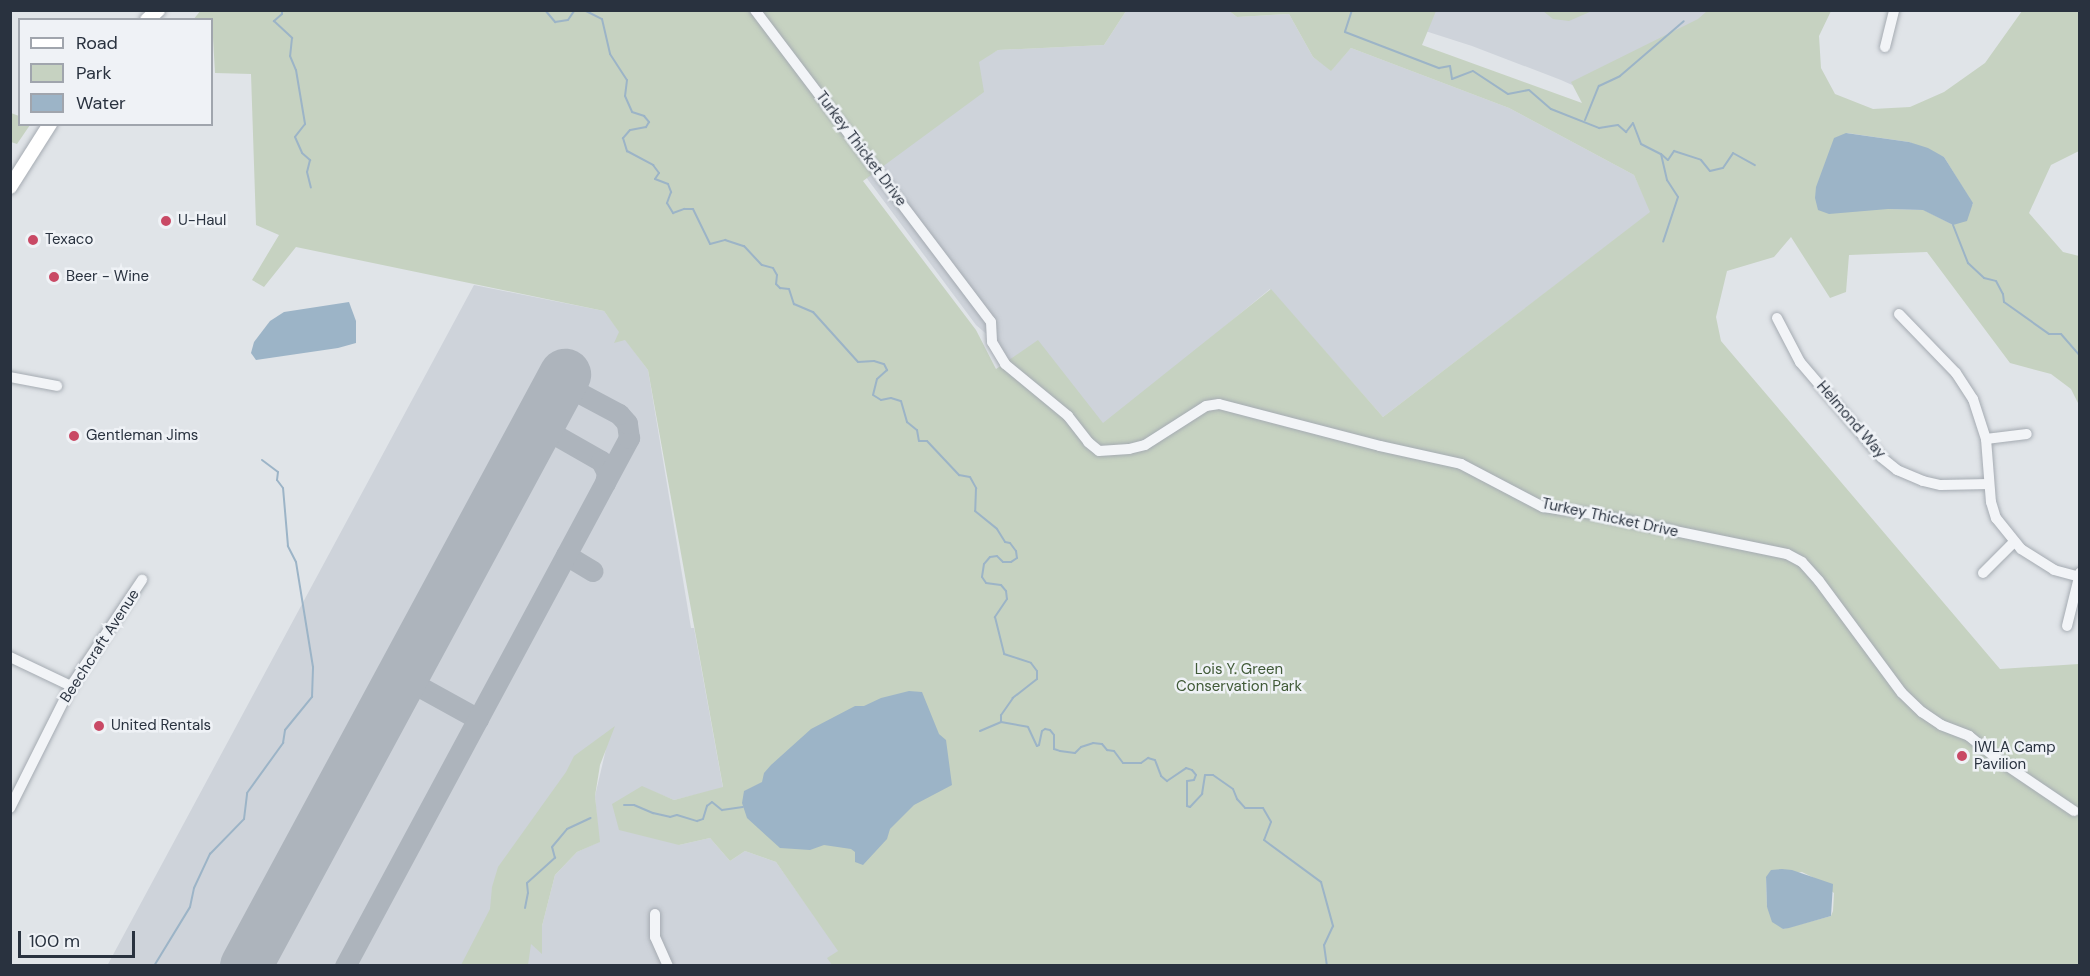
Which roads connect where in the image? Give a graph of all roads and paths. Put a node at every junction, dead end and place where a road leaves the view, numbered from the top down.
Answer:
1 (755, 10) edge
2 (1894, 10) edge
3 (1885, 47) dead end
4 (49, 126) edge
5 (10, 187) edge
6 (1899, 314) dead end
7 (1777, 318) dead end
8 (10, 377) edge
9 (57, 386) dead end
10 (2028, 434) dead end
11 (1986, 439) junction
12 (1989, 484) junction
13 (2014, 542) junction
14 (1983, 573) dead end
15 (2079, 576) edge
16 (142, 580) dead end
17 (2067, 626) dead end
18 (10, 657) edge
19 (71, 686) junction
20 (10, 808) edge
21 (2074, 811) dead end
22 (655, 914) dead end
23 (668, 966) edge

1 - 21 street, Turkey Thicket Drive
2 - 3 street
4 - 5 main road
6 - 11 street
7 - 12 street, Helmond Way
8 - 9 street
10 - 11 street
11 - 12 street
12 - 13 street
13 - 14 street
13 - 15 street
15 - 17 street
16 - 19 street, Beechcraft Avenue
18 - 19 street
19 - 20 street, Beechcraft Avenue
22 - 23 street

